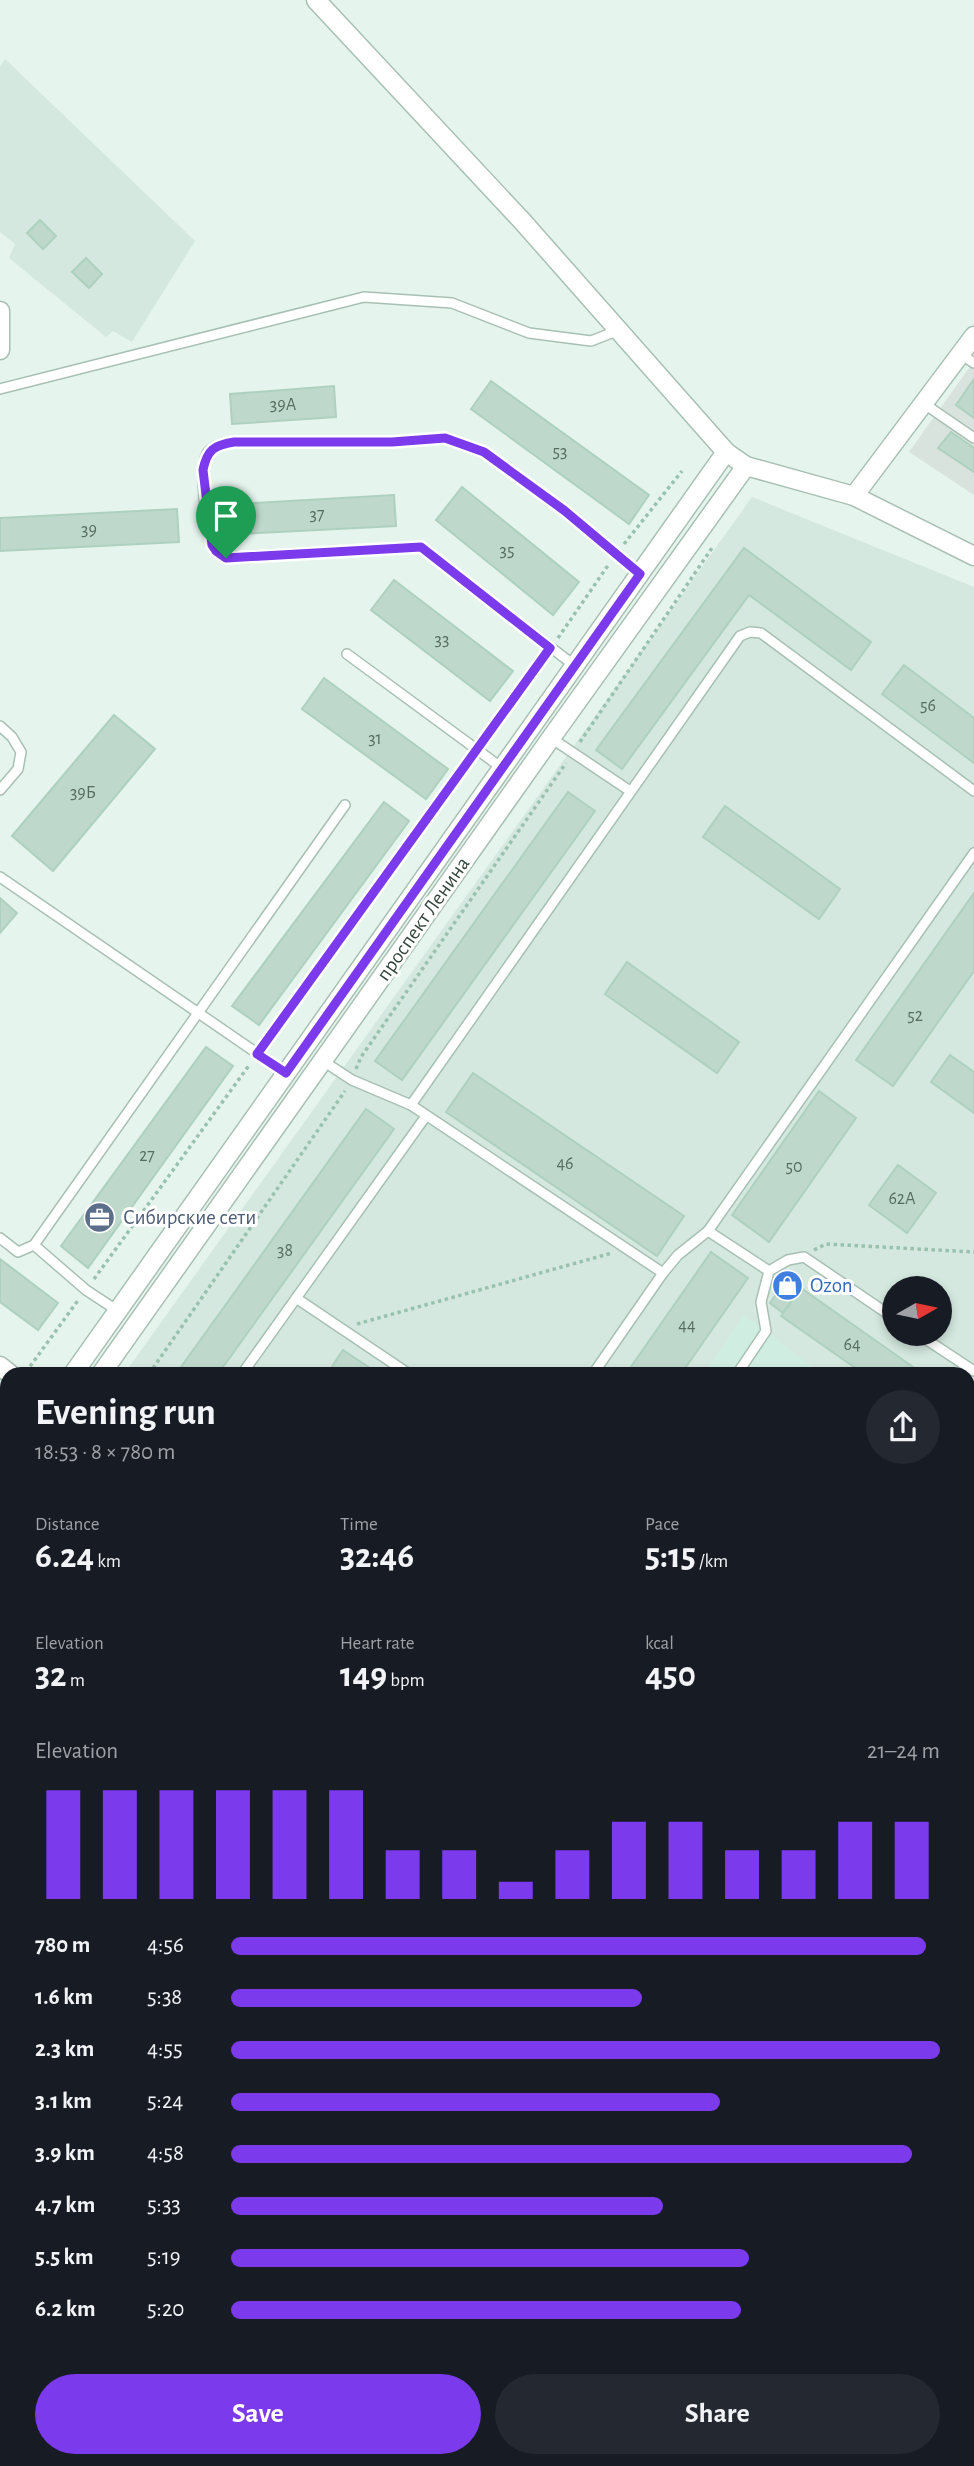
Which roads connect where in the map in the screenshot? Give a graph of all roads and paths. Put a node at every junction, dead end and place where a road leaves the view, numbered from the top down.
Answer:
1 (316, 0) edge
2 (0, 311) edge
3 (619, 330) junction
4 (974, 336) edge
5 (0, 350) edge
6 (967, 358) edge
7 (0, 388) edge
8 (923, 403) junction
9 (974, 438) edge
10 (726, 452) junction
11 (746, 466) junction
12 (682, 471) dead end
13 (854, 496) junction
14 (712, 548) dead end
15 (616, 554) junction
16 (974, 556) edge
17 (640, 574) junction
18 (550, 648) junction
19 (347, 654) dead end
20 (575, 666) junction
21 (0, 726) edge
22 (551, 738) junction
23 (477, 747) junction
24 (573, 753) junction
25 (502, 768) junction
26 (0, 790) edge
27 (630, 791) junction
28 (974, 791) edge
29 (345, 805) dead end
30 (974, 852) edge
31 (0, 877) edge
32 (198, 1013) junction
33 (257, 1054) junction
34 (323, 1061) junction
35 (286, 1073) junction
36 (352, 1080) junction
37 (411, 1105) junction
38 (426, 1116) junction
39 (708, 1231) junction
40 (0, 1238) edge
41 (34, 1245) junction
42 (626, 1250) junction
43 (974, 1252) edge
44 (804, 1258) junction
45 (769, 1271) junction
46 (663, 1273) junction
47 (86, 1290) junction
48 (296, 1298) junction
49 (882, 1310) edge
50 (118, 1311) junction
51 (341, 1328) junction
52 (936, 1346) edge
53 (29, 1367) edge
54 (78, 1367) edge
55 (106, 1367) edge
56 (154, 1367) edge
57 (247, 1367) edge
58 (399, 1367) edge
59 (598, 1367) edge
60 (742, 1367) edge
61 (968, 1367) edge

1 - 3 street
2 - 5 street
3 - 7 lane
3 - 10 street
4 - 6 street
6 - 8 street
8 - 9 lane
8 - 13 street
10 - 11 street
10 - 17 street, проспект Ленина
11 - 13 street
11 - 22 street, проспект Ленина
12 - 15 path
13 - 16 street
14 - 24 path
15 - 17 lane
15 - 18 path
15 - 18 lane
17 - 20 street, проспект Ленина
18 - 20 lane
18 - 23 path
19 - 23 lane
20 - 25 street, проспект Ленина
21 - 26 lane
22 - 24 lane
22 - 34 street, проспект Ленина
23 - 25 lane
23 - 33 path
24 - 27 lane
24 - 36 path
25 - 35 street, проспект Ленина
27 - 28 lane
27 - 37 lane
29 - 32 lane
30 - 39 lane
31 - 32 lane
32 - 33 lane
32 - 41 lane
33 - 35 lane
33 - 47 path
34 - 36 lane
34 - 55 street, проспект Ленина
35 - 50 street, проспект Ленина
36 - 37 lane
36 - 56 path
37 - 38 lane
38 - 42 lane
38 - 48 lane
39 - 45 lane
39 - 46 lane
40 - 41 lane
41 - 47 lane
42 - 46 lane
42 - 51 path
43 - 44 path
44 - 45 lane
44 - 49 lane
45 - 60 lane
46 - 59 lane
47 - 50 lane
47 - 53 path
48 - 51 lane
48 - 57 lane
50 - 54 street, проспект Ленина
51 - 58 lane
52 - 61 lane

